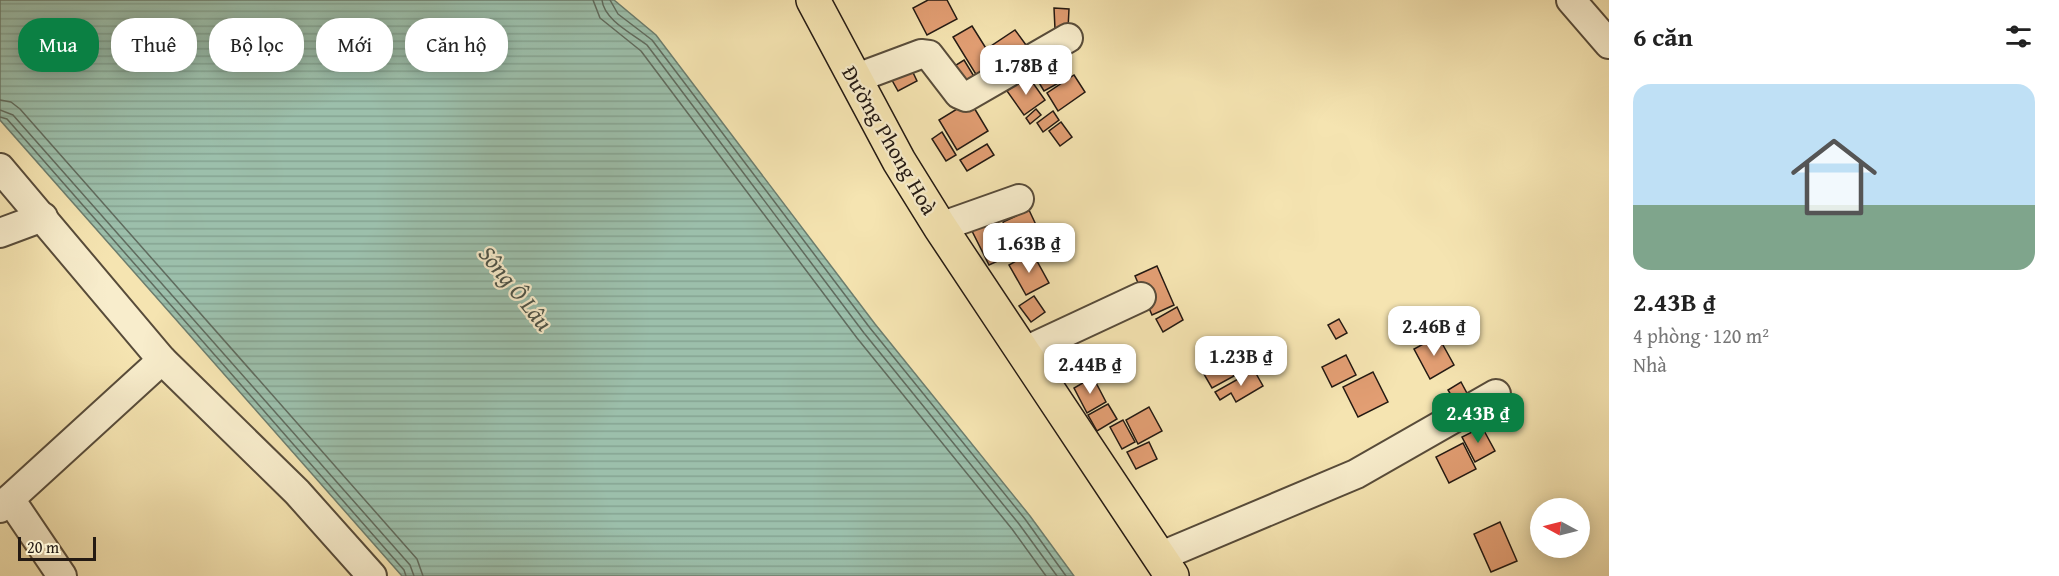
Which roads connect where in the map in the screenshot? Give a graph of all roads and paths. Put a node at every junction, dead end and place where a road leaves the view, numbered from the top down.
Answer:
1 (813, 0) edge
2 (1584, 5) edge
3 (1068, 38) dead end
4 (1609, 44) edge
5 (854, 79) junction
6 (0, 168) edge
7 (1019, 199) dead end
8 (43, 217) junction
9 (940, 227) junction
10 (0, 233) edge
11 (1141, 297) dead end
12 (1023, 352) junction
13 (162, 360) junction
14 (1496, 394) dead end
15 (5, 504) edge
16 (1166, 567) edge
17 (62, 576) edge
18 (372, 576) edge

1 - 5 main road, Đường Phong Hoà
2 - 4 street
3 - 5 street
5 - 9 main road, Đường Phong Hoà
6 - 8 street
7 - 9 street
8 - 10 street
8 - 13 street
9 - 12 main road, Đường Phong Hoà
11 - 12 street
12 - 16 main road, Đường Phong Hoà
13 - 15 street
13 - 18 street
14 - 16 street
15 - 17 street

